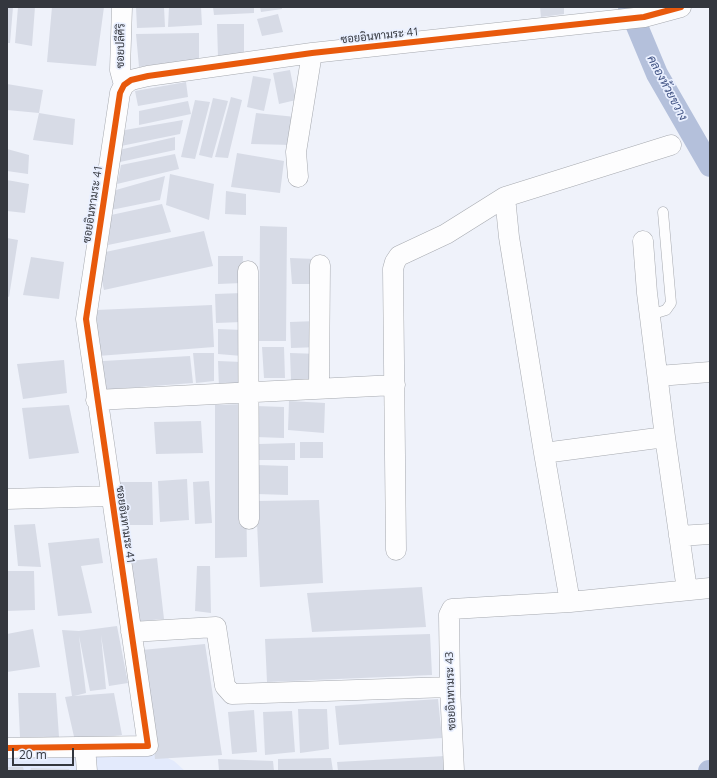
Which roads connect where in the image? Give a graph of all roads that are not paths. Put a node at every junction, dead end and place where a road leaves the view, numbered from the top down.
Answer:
1 (122, 7) edge
2 (681, 7) edge
3 (312, 53) junction
4 (124, 85) junction
5 (671, 145) dead end
6 (298, 177) dead end
7 (505, 197) junction
8 (663, 212) dead end
9 (643, 241) dead end
10 (320, 265) dead end
11 (248, 271) dead end
12 (650, 315) junction
13 (710, 372) edge
14 (658, 376) junction
15 (395, 385) junction
16 (319, 388) junction
17 (248, 392) junction
18 (96, 400) junction
19 (665, 437) junction
20 (544, 453) junction
21 (110, 496) junction
22 (7, 499) edge
23 (249, 518) dead end
24 (710, 534) edge
25 (679, 536) junction
26 (396, 550) dead end
27 (710, 588) edge
28 (686, 590) junction
29 (570, 602) junction
30 (131, 632) junction
31 (450, 687) junction
32 (85, 747) junction
33 (7, 748) edge
34 (87, 771) edge
35 (454, 771) edge

1 - 4 street, ซอยปลีศิริ
2 - 3 street, ซอยอินทามระ 41
3 - 4 street, ซอยอินทามระ 41
3 - 6 street
4 - 18 street, ซอยอินทามระ 41
5 - 7 street
7 - 15 street
7 - 20 street
8 - 12 lane
9 - 12 street
10 - 16 street
11 - 17 street
12 - 14 street
13 - 14 street
14 - 19 street
15 - 16 street
15 - 26 street
16 - 17 street
17 - 18 street
17 - 23 street
18 - 21 street, ซอยอินทามระ 41
19 - 20 street
19 - 25 street
20 - 29 street
21 - 22 street
21 - 30 street, ซอยอินทามระ 41
24 - 25 street
25 - 28 street
27 - 28 street
28 - 29 street
29 - 31 street, ซอยอินทามระ 43
30 - 31 street
30 - 32 street, ซอยอินทามระ 41
31 - 35 street, ซอยอินทามระ 43
32 - 33 street, ซอยอินทามระ 41
32 - 34 street

